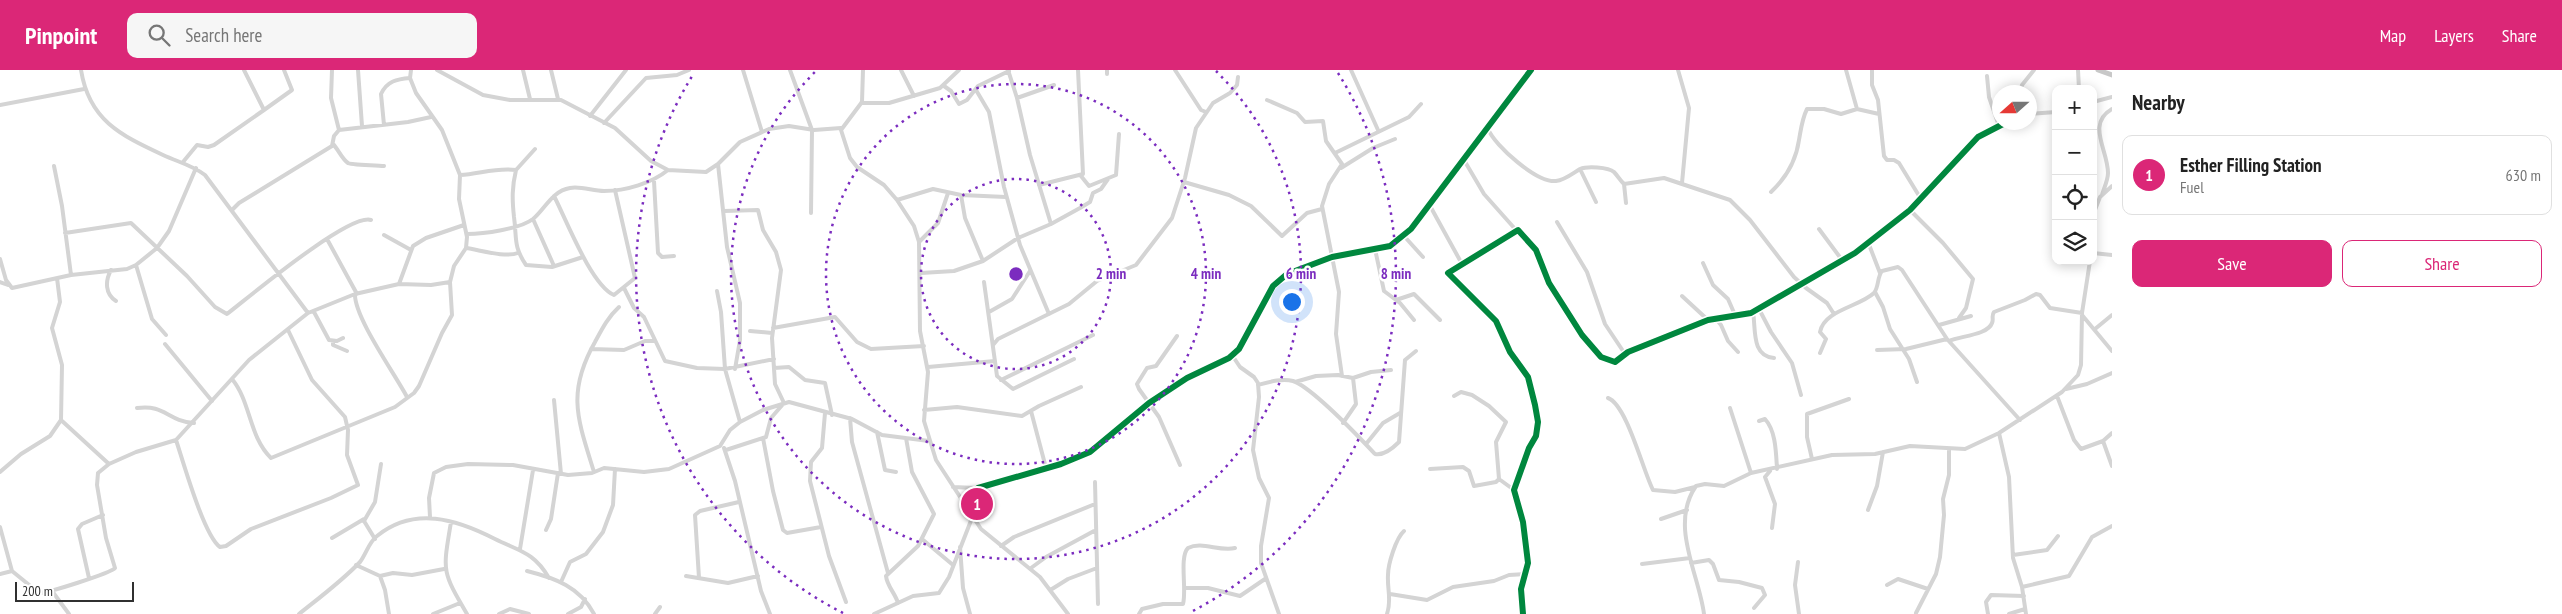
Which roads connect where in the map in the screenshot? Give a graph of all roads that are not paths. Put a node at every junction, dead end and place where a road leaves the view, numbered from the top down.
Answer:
1 (81, 70) edge
2 (244, 70) edge
3 (284, 70) edge
4 (332, 70) edge
5 (358, 70) edge
6 (411, 70) edge
7 (437, 70) edge
8 (523, 70) edge
9 (551, 70) edge
10 (626, 70) edge
11 (689, 70) edge
12 (743, 70) edge
13 (790, 70) edge
14 (863, 70) edge
15 (901, 70) edge
16 (959, 70) edge
17 (1009, 70) edge
18 (1078, 70) edge
19 (1175, 70) edge
20 (1351, 70) edge
21 (1531, 70) edge
22 (1678, 70) edge
23 (1846, 70) edge
24 (1872, 70) edge
25 (2034, 70) edge
26 (2078, 70) edge
27 (2098, 70) edge
28 (444, 71) edge
29 (2112, 75) edge
30 (1987, 76) dead end
31 (1238, 77) dead end
32 (410, 78) junction
33 (1054, 85) dead end
34 (2022, 85) edge
35 (2079, 85) edge
36 (944, 86) junction
37 (84, 89) junction
38 (976, 90) junction
39 (914, 96) junction
40 (2112, 97) edge
41 (1017, 98) junction
42 (530, 99) junction
43 (558, 99) junction
44 (1267, 100) dead end
45 (2097, 101) edge
46 (861, 103) junction
47 (1992, 103) edge
48 (1422, 104) dead end
49 (0, 105) edge
50 (1856, 109) junction
51 (2112, 109) edge
52 (264, 110) junction
53 (1206, 112) junction
54 (2052, 112) edge
55 (2037, 113) edge
56 (1879, 114) junction
57 (431, 116) junction
58 (590, 116) junction
59 (604, 123) junction
60 (384, 125) junction
61 (362, 126) junction
62 (841, 128) junction
63 (1488, 129) junction
64 (339, 130) junction
65 (812, 130) junction
66 (1378, 130) junction
67 (1992, 130) edge
68 (762, 132) junction
69 (1119, 134) dead end
70 (1395, 139) dead end
71 (333, 144) junction
72 (535, 149) dead end
73 (1335, 153) junction
74 (1464, 160) junction
75 (183, 162) junction
76 (718, 164) junction
77 (54, 166) dead end
78 (384, 166) dead end
79 (196, 168) junction
80 (1341, 168) junction
81 (1580, 169) junction
82 (516, 170) junction
83 (668, 170) junction
84 (460, 174) junction
85 (1081, 176) junction
86 (1108, 179) junction
87 (654, 181) junction
88 (1184, 182) junction
89 (1682, 182) junction
90 (1624, 184) junction
91 (1039, 185) junction
92 (2112, 186) edge
93 (615, 190) junction
94 (1770, 192) dead end
95 (948, 193) junction
96 (960, 195) junction
97 (2102, 195) junction
98 (554, 196) junction
99 (1006, 197) junction
100 (1921, 199) junction
101 (898, 200) junction
102 (1596, 202) dead end
103 (2097, 202) edge
104 (1626, 203) dead end
105 (1429, 204) junction
106 (1322, 208) junction
107 (233, 209) junction
108 (1910, 210) junction
109 (724, 211) junction
110 (811, 213) dead end
111 (533, 219) junction
112 (371, 220) dead end
113 (1557, 222) dead end
114 (1051, 224) junction
115 (464, 225) junction
116 (514, 229) junction
117 (1819, 229) dead end
118 (1516, 230) junction
119 (65, 232) junction
120 (467, 234) junction
121 (384, 235) dead end
122 (1404, 236) junction
123 (1018, 238) junction
124 (327, 239) junction
125 (919, 242) junction
126 (1868, 242) junction
127 (157, 248) junction
128 (466, 248) junction
129 (1375, 249) junction
130 (411, 250) junction
131 (518, 253) junction
132 (2097, 253) edge
133 (2112, 255) edge
134 (582, 256) junction
135 (674, 256) dead end
136 (1332, 257) junction
137 (1423, 257) dead end
138 (0, 258) edge
139 (1842, 260) junction
140 (983, 261) junction
141 (1703, 263) dead end
142 (1462, 264) junction
143 (136, 265) junction
144 (2089, 265) edge
145 (554, 266) junction
146 (111, 270) junction
147 (1030, 271) junction
148 (1880, 272) junction
149 (921, 273) junction
150 (71, 274) junction
151 (280, 274) junction
152 (57, 278) junction
153 (0, 282) edge
154 (450, 282) junction
155 (984, 282) dead end
156 (1800, 282) junction
157 (399, 284) junction
158 (8, 285) junction
159 (624, 288) junction
160 (717, 291) dead end
161 (1875, 292) junction
162 (356, 294) junction
163 (1682, 296) dead end
164 (1396, 300) junction
165 (116, 301) dead end
166 (619, 307) dead end
167 (1759, 309) junction
168 (314, 312) junction
169 (989, 312) junction
170 (1753, 312) junction
171 (308, 313) junction
172 (1049, 314) junction
173 (1834, 314) junction
174 (2082, 314) junction
175 (1735, 315) junction
176 (2112, 315) edge
177 (1971, 316) dead end
178 (1959, 318) junction
179 (1716, 319) junction
180 (1414, 320) dead end
181 (1440, 320) dead end
182 (1708, 320) junction
183 (1939, 325) junction
184 (2095, 329) junction
185 (288, 330) junction
186 (773, 330) junction
187 (750, 331) dead end
188 (166, 335) dead end
189 (1093, 335) dead end
190 (1177, 336) dead end
191 (343, 338) dead end
192 (1948, 340) junction
193 (333, 341) junction
194 (654, 341) junction
195 (165, 344) dead end
196 (993, 345) junction
197 (924, 346) junction
198 (591, 348) junction
199 (1877, 350) dead end
200 (1903, 350) junction
201 (347, 351) dead end
202 (1416, 351) dead end
203 (2112, 351) edge
204 (1738, 352) dead end
205 (1820, 353) dead end
206 (1625, 354) junction
207 (1232, 355) junction
208 (1074, 358) dead end
209 (1774, 358) dead end
210 (774, 359) junction
211 (995, 361) junction
212 (928, 367) junction
213 (774, 368) junction
214 (725, 369) junction
215 (736, 369) junction
216 (1391, 370) dead end
217 (2112, 373) edge
218 (1342, 376) junction
219 (232, 378) junction
220 (1353, 378) junction
221 (1001, 380) junction
222 (1295, 382) junction
223 (1917, 382) dead end
224 (1258, 385) junction
225 (1082, 387) dead end
226 (2066, 389) junction
227 (1801, 395) dead end
228 (1454, 396) dead end
229 (2057, 396) junction
230 (407, 398) junction
231 (1608, 398) dead end
232 (1849, 399) dead end
233 (554, 400) dead end
234 (212, 401) junction
235 (784, 403) junction
236 (1149, 403) junction
237 (137, 408) dead end
238 (1730, 408) dead end
239 (924, 410) junction
240 (1031, 411) junction
241 (825, 413) junction
242 (1400, 413) junction
243 (832, 415) junction
244 (850, 418) junction
245 (61, 420) junction
246 (2020, 420) junction
247 (1759, 421) dead end
248 (194, 422) junction
249 (740, 422) junction
250 (1343, 423) junction
251 (347, 427) junction
252 (877, 432) junction
253 (1999, 433) junction
254 (2112, 433) edge
255 (763, 438) junction
256 (906, 438) junction
257 (176, 440) junction
258 (929, 440) junction
259 (2103, 441) junction
260 (722, 444) junction
261 (1366, 444) junction
262 (1949, 449) junction
263 (726, 450) junction
264 (1883, 452) junction
265 (1812, 459) junction
266 (109, 464) junction
267 (381, 464) dead end
268 (1180, 465) dead end
269 (2112, 466) edge
270 (1046, 468) junction
271 (1777, 468) junction
272 (616, 469) junction
273 (1430, 469) dead end
274 (533, 470) junction
275 (1770, 470) junction
276 (0, 472) edge
277 (594, 472) junction
278 (896, 472) dead end
279 (560, 473) junction
280 (1751, 473) junction
281 (1499, 479) junction
282 (1095, 482) dead end
283 (953, 487) junction
284 (1694, 487) junction
285 (978, 488) junction
286 (1514, 490) junction
287 (963, 500) junction
288 (739, 502) junction
289 (1095, 504) junction
290 (1687, 510) junction
291 (1868, 510) dead end
292 (103, 515) junction
293 (430, 517) junction
294 (972, 518) junction
295 (364, 519) junction
296 (1660, 519) dead end
297 (451, 522) junction
298 (2112, 526) edge
299 (0, 527) edge
300 (821, 527) junction
301 (1772, 528) dead end
302 (546, 530) dead end
303 (1094, 531) junction
304 (1404, 531) dead end
305 (2058, 536) dead end
306 (332, 538) dead end
307 (375, 539) junction
308 (922, 539) junction
309 (960, 546) junction
310 (1001, 546) junction
311 (1235, 548) dead end
312 (520, 549) junction
313 (2013, 555) junction
314 (1690, 558) junction
315 (1798, 562) dead end
316 (1691, 563) junction
317 (953, 564) junction
318 (1642, 564) dead end
319 (356, 565) junction
320 (1031, 568) junction
321 (1097, 568) junction
322 (444, 569) junction
323 (12, 571) junction
324 (527, 571) dead end
325 (0, 574) edge
326 (888, 574) junction
327 (1526, 574) junction
328 (380, 576) junction
329 (686, 576) dead end
330 (758, 576) junction
331 (89, 578) junction
332 (549, 578) junction
333 (699, 578) junction
334 (1265, 579) junction
335 (561, 582) junction
336 (1887, 585) dead end
337 (2022, 587) junction
338 (1186, 588) junction
339 (1052, 589) junction
340 (1928, 589) junction
341 (52, 591) junction
342 (1390, 594) junction
343 (2024, 596) junction
344 (585, 600) junction
345 (846, 602) dead end
346 (460, 603) junction
347 (898, 603) junction
348 (1098, 604) dead end
349 (660, 607) dead end
350 (1754, 608) dead end
351 (2025, 609) junction
352 (877, 613) edge
353 (1916, 613) dead end
354 (69, 614) edge
355 (299, 614) edge
356 (389, 614) edge
357 (433, 614) edge
358 (467, 614) edge
359 (499, 614) edge
360 (529, 614) edge
361 (568, 614) edge
362 (594, 614) edge
363 (656, 614) edge
364 (770, 614) edge
365 (970, 614) edge
366 (1068, 614) edge
367 (1139, 614) edge
368 (1278, 614) edge
369 (1387, 614) edge
370 (1523, 614) edge
371 (1704, 614) edge
372 (1799, 614) edge
373 (1988, 614) edge
374 (2009, 614) edge
375 (2026, 614) edge

1 - 37 street
2 - 52 street
3 - 52 street
4 - 64 street
5 - 61 street
6 - 32 street
7 - 28 street
8 - 42 street
9 - 43 street
10 - 58 street
11 - 59 street
12 - 68 street
13 - 65 street
14 - 46 street
15 - 39 street
16 - 36 street
17 - 38 street
17 - 41 street
18 - 85 street
19 - 53 street
20 - 66 street
21 - 63 street
22 - 89 street
23 - 50 street
24 - 56 street
25 - 34 street
26 - 35 street
27 - 29 main road
28 - 42 street
30 - 47 street
31 - 53 street
32 - 57 street
32 - 60 street
33 - 41 street
36 - 38 street
36 - 39 street
37 - 49 street
37 - 75 street
38 - 99 street
39 - 46 street
40 - 45 street
41 - 91 street
42 - 43 street
43 - 58 street
44 - 73 street
46 - 62 street
48 - 66 street
50 - 56 street
50 - 94 street
51 - 97 street
52 - 75 street
53 - 88 street
54 - 55 street
56 - 100 street
57 - 60 street
57 - 84 street
58 - 59 street
59 - 83 street
60 - 61 street
61 - 64 street
62 - 65 street
62 - 101 street
63 - 74 street
63 - 81 street
64 - 71 street
65 - 68 street
65 - 110 street
66 - 73 street
67 - 100 street
68 - 76 street
69 - 86 street
70 - 80 street
71 - 78 street
71 - 107 street
72 - 82 street
73 - 80 street
74 - 105 street
74 - 118 street
75 - 79 street
76 - 83 street
76 - 109 street
77 - 119 street
79 - 107 street
79 - 127 street
80 - 106 street
81 - 90 street
81 - 102 street
82 - 84 street
82 - 116 street
83 - 87 street
84 - 115 street
85 - 86 street
85 - 91 street
86 - 114 street
87 - 93 street
87 - 135 street
88 - 106 street
88 - 172 street
89 - 90 street
89 - 156 street
90 - 104 street
91 - 114 street
92 - 97 street
93 - 98 street
93 - 159 street
95 - 96 street
95 - 101 street
95 - 125 street
96 - 99 street
96 - 140 street
97 - 103 street
98 - 111 street
98 - 134 street
99 - 123 street
100 - 108 street
101 - 125 street
105 - 122 street
105 - 142 street
106 - 136 street
107 - 151 street
108 - 126 street
108 - 178 street
109 - 186 street
109 - 215 street
111 - 116 street
111 - 145 street
112 - 124 street
113 - 206 street
114 - 123 street
115 - 120 street
115 - 130 street
116 - 120 street
116 - 131 street
117 - 139 street
118 - 142 street
118 - 206 street
119 - 127 street
119 - 150 street
120 - 128 street
121 - 130 street
122 - 129 street
122 - 137 street
123 - 140 street
123 - 147 street
124 - 151 street
124 - 162 street
125 - 149 street
126 - 139 street
126 - 148 street
127 - 143 street
127 - 151 street
128 - 131 street
128 - 154 street
129 - 136 street
129 - 164 street
130 - 157 street
131 - 145 street
132 - 133 street
134 - 145 street
134 - 159 street
136 - 207 street
136 - 218 street
138 - 158 street
139 - 156 street
140 - 149 street
141 - 175 street
142 - 286 street
143 - 146 street
143 - 188 street
144 - 174 street
146 - 150 street
146 - 165 street
147 - 169 street
147 - 172 street
148 - 161 street
148 - 183 street
149 - 197 street
150 - 152 street
151 - 171 street
152 - 158 street
152 - 245 street
153 - 158 street
154 - 157 street
154 - 230 street
155 - 169 street
156 - 167 street
156 - 173 street
157 - 162 street
159 - 194 street
160 - 214 street
161 - 173 street
161 - 200 street
162 - 168 street
162 - 230 street
163 - 182 street
164 - 180 street
164 - 181 street
166 - 198 street
167 - 170 street
167 - 227 street
168 - 171 street
168 - 193 street
169 - 196 street
170 - 175 street
170 - 209 street
171 - 185 street
172 - 196 street
173 - 205 street
174 - 184 street
174 - 192 street
174 - 226 street
175 - 179 street
176 - 184 street
177 - 178 street
178 - 183 street
179 - 182 street
179 - 204 street
182 - 206 street
183 - 192 street
184 - 203 street
185 - 219 street
185 - 251 street
186 - 187 street
186 - 197 street
186 - 210 street
189 - 221 street
190 - 236 street
191 - 193 street
192 - 200 street
192 - 246 street
193 - 201 street
194 - 198 street
194 - 214 street
195 - 234 street
196 - 211 street
197 - 212 street
198 - 277 street
199 - 200 street
200 - 223 street
202 - 242 street
207 - 224 street
207 - 236 street
208 - 221 street
210 - 213 street
210 - 215 street
211 - 212 street
211 - 221 street
212 - 239 street
213 - 235 street
213 - 243 street
214 - 215 street
214 - 249 street
216 - 220 street
217 - 226 street
218 - 220 street
218 - 222 street
219 - 234 street
219 - 251 street
220 - 250 street
222 - 224 street
222 - 250 street
224 - 334 street
225 - 240 street
226 - 229 street
228 - 281 street
229 - 246 street
229 - 259 street
230 - 251 street
231 - 284 street
232 - 265 street
233 - 279 street
234 - 248 street
235 - 241 street
235 - 249 street
235 - 255 street
236 - 268 street
236 - 270 street
237 - 248 street
238 - 280 street
239 - 240 street
239 - 258 street
240 - 270 street
241 - 243 street
241 - 300 street
242 - 261 street
242 - 261 street
243 - 244 street
244 - 252 street
244 - 326 street
245 - 266 street
245 - 276 street
246 - 253 street
247 - 271 street
248 - 257 street
249 - 260 street
250 - 261 street
251 - 257 street
252 - 256 street
252 - 278 street
253 - 262 street
253 - 313 street
254 - 259 street
255 - 263 street
255 - 300 street
256 - 258 street
256 - 308 street
257 - 266 street
258 - 283 street
259 - 269 street
260 - 263 street
260 - 272 street
262 - 264 street
262 - 340 street
263 - 288 street
264 - 265 street
264 - 291 street
265 - 271 street
266 - 292 street
267 - 295 street
270 - 285 street
271 - 275 street
272 - 277 street
272 - 335 street
273 - 281 street
274 - 279 street
274 - 293 street
274 - 312 street
275 - 280 street
275 - 301 street
277 - 279 street
279 - 302 street
280 - 284 street
281 - 286 street
282 - 289 street
283 - 285 street
283 - 287 street
284 - 290 street
285 - 287 street
286 - 327 street
287 - 294 street
288 - 330 street
288 - 333 street
289 - 303 street
289 - 310 street
290 - 296 street
290 - 314 street
292 - 331 street
292 - 331 street
293 - 297 street
293 - 307 street
294 - 309 street
294 - 310 street
295 - 306 street
295 - 307 street
297 - 312 street
297 - 322 street
298 - 337 street
299 - 323 street
300 - 345 street
303 - 320 street
303 - 321 street
304 - 342 street
305 - 313 street
307 - 319 street
308 - 317 street
308 - 326 street
309 - 317 street
309 - 365 street
310 - 320 street
311 - 338 street
312 - 332 street
313 - 337 street
314 - 316 street
314 - 318 street
315 - 372 street
316 - 350 street
316 - 371 street
317 - 347 street
319 - 328 street
319 - 355 street
320 - 339 street
321 - 339 street
321 - 348 street
322 - 328 street
322 - 346 street
323 - 325 street
323 - 341 street
324 - 332 street
326 - 347 street
327 - 342 street
327 - 370 street
328 - 356 street
329 - 333 street
330 - 333 street
330 - 364 street
331 - 341 street
332 - 335 street
334 - 338 street
334 - 368 street
335 - 344 street
336 - 340 street
337 - 343 street
338 - 367 street
339 - 366 street
340 - 353 street
341 - 354 street
342 - 369 street
343 - 351 street
343 - 373 street
344 - 361 street
344 - 362 street
346 - 357 street
346 - 358 street
347 - 352 street
349 - 363 street
351 - 374 street
351 - 375 street
359 - 360 street

